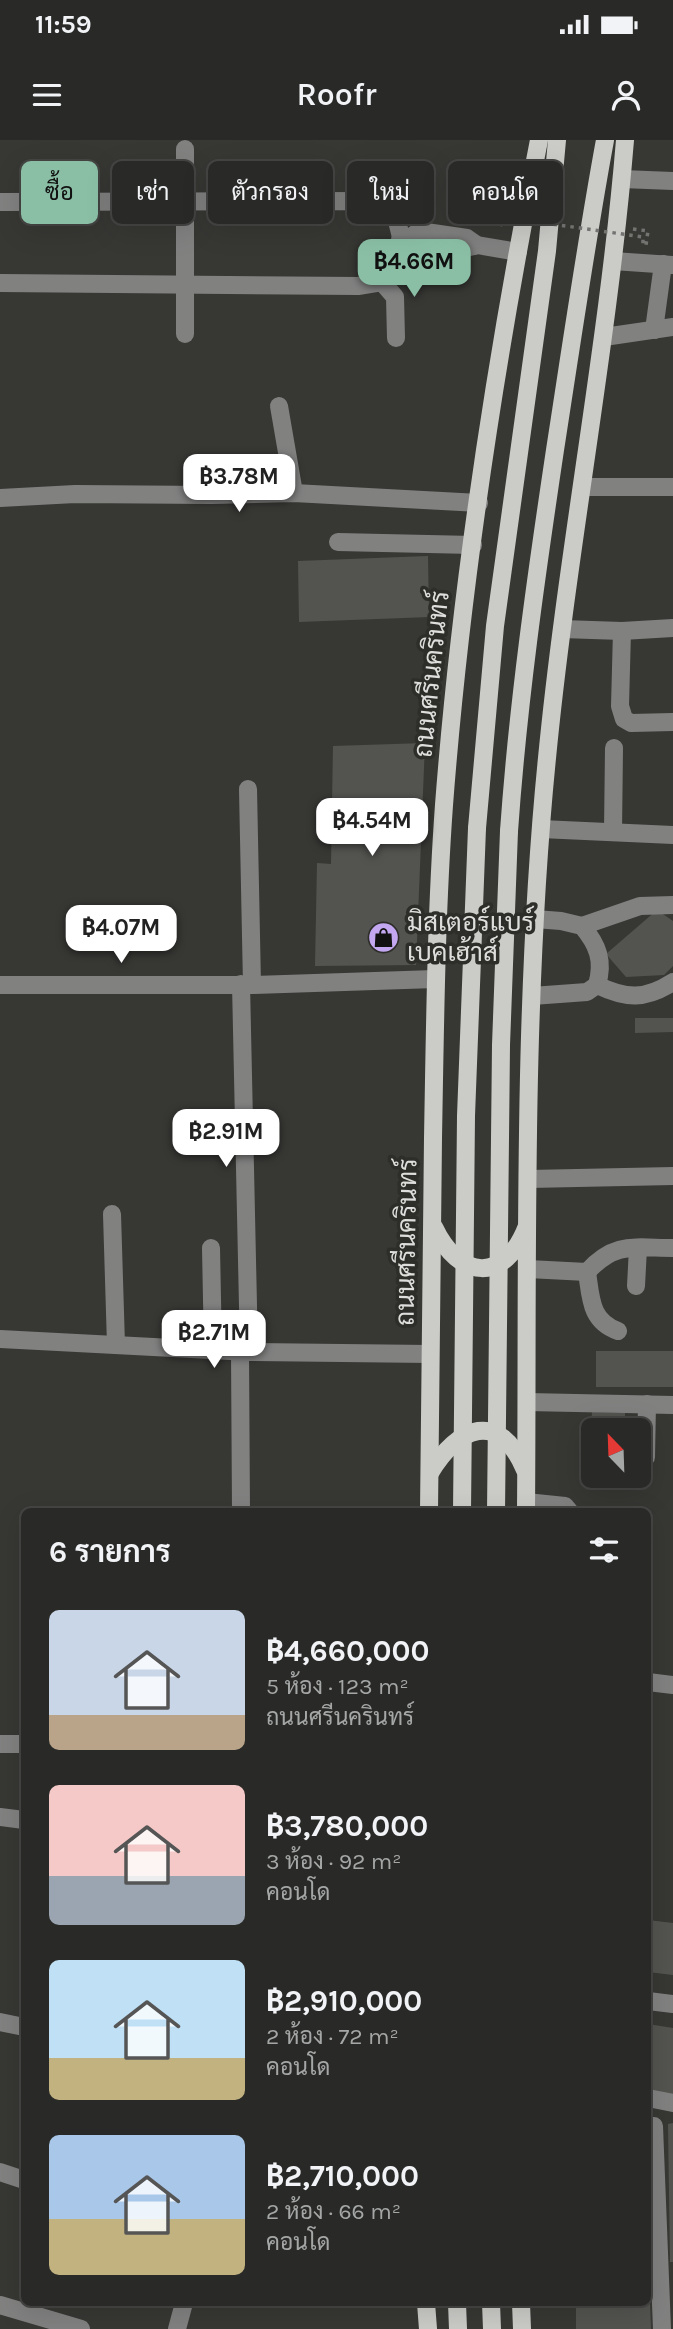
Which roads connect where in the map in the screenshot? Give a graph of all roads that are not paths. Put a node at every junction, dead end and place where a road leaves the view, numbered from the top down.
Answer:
1 (539, 140) edge
2 (557, 140) edge
3 (605, 140) edge
4 (625, 140) edge
5 (185, 149) dead end
6 (185, 161) edge
7 (622, 179) junction
8 (673, 181) edge
9 (0, 202) edge
10 (112, 202) edge
11 (194, 202) edge
12 (184, 224) edge
13 (406, 237) junction
14 (518, 252) junction
15 (613, 261) junction
16 (668, 265) edge
17 (382, 282) junction
18 (0, 283) edge
19 (184, 284) junction
20 (673, 327) edge
21 (654, 330) junction
22 (186, 334) dead end
23 (604, 337) junction
24 (396, 338) dead end
25 (279, 406) dead end
26 (582, 487) junction
27 (673, 487) edge
28 (294, 493) junction
29 (0, 498) edge
30 (479, 503) junction
31 (338, 542) dead end
32 (473, 545) junction
33 (673, 628) edge
34 (562, 629) junction
35 (622, 631) junction
36 (673, 723) edge
37 (614, 748) dead end
38 (248, 789) dead end
39 (541, 829) junction
40 (612, 832) junction
41 (673, 835) edge
42 (673, 905) edge
43 (535, 919) junction
44 (582, 926) junction
45 (435, 979) junction
46 (673, 982) edge
47 (246, 984) junction
48 (0, 985) edge
49 (597, 985) junction
50 (532, 996) junction
51 (673, 1177) edge
52 (529, 1179) junction
53 (112, 1214) dead end
54 (528, 1222) junction
55 (432, 1224) junction
56 (211, 1248) dead end
57 (638, 1248) junction
58 (673, 1248) edge
59 (528, 1269) junction
60 (587, 1272) junction
61 (636, 1286) dead end
62 (618, 1331) dead end
63 (0, 1339) edge
64 (116, 1345) junction
65 (213, 1350) junction
66 (244, 1352) junction
67 (430, 1354) junction
68 (527, 1402) junction
69 (647, 1404) junction
70 (673, 1405) edge
71 (647, 1418) edge
72 (526, 1473) junction
73 (429, 1474) junction
74 (526, 1507) edge
75 (241, 1508) edge
76 (429, 1508) edge
77 (463, 1508) edge
78 (496, 1508) edge
79 (567, 1508) edge
80 (651, 1682) edge
81 (673, 1685) edge
82 (0, 1744) edge
83 (21, 1744) edge
84 (0, 1817) edge
85 (21, 1820) edge
86 (651, 2001) edge
87 (673, 2004) edge
88 (0, 2022) edge
89 (21, 2026) edge
90 (651, 2099) edge
91 (673, 2103) edge
92 (654, 2126) dead end
93 (0, 2172) edge
94 (21, 2179) edge
95 (660, 2272) edge
96 (0, 2305) edge
97 (183, 2306) edge
98 (426, 2306) edge
99 (457, 2306) edge
100 (491, 2306) edge
101 (521, 2306) edge
102 (35, 2316) edge
103 (81, 2329) edge
104 (177, 2329) edge
105 (428, 2329) edge
106 (458, 2329) edge
107 (492, 2329) edge
108 (522, 2329) edge
109 (662, 2329) edge

1 - 14 main road, ถนนศรีนครินทร์
2 - 77 main road, bridge
3 - 78 main road, bridge
4 - 7 main road
5 - 6 street
7 - 8 street
7 - 15 main road
9 - 10 street
11 - 13 street
12 - 19 street
13 - 14 street
13 - 17 street
14 - 30 main road, ถนนศรีนครินทร์
15 - 16 street
15 - 23 main road
16 - 21 street
17 - 19 street
17 - 24 street
18 - 19 street
19 - 22 street
20 - 21 street
21 - 23 street
23 - 26 main road
25 - 28 street
26 - 27 street
26 - 34 main road
28 - 29 street
28 - 30 street
30 - 32 main road, ถนนศรีนครินทร์
31 - 32 street
32 - 45 main road, ถนนศรีนครินทร์
33 - 35 street
34 - 35 street
34 - 39 main road
35 - 36 street
37 - 40 street
38 - 47 street
39 - 40 street
39 - 43 main road
40 - 41 street
42 - 44 street
43 - 44 street
43 - 50 main road
44 - 49 street
45 - 47 street
45 - 55 main road, ถนนศรีนครินทร์
46 - 49 street
47 - 48 street
47 - 66 street
49 - 50 street
50 - 52 main road
51 - 52 street
52 - 54 main road
53 - 64 street
54 - 55 main road
54 - 59 main road
55 - 67 main road, ถนนศรีนครินทร์
56 - 65 street
57 - 58 street
57 - 60 street
57 - 61 street
59 - 60 street
59 - 68 main road
60 - 62 street
63 - 64 street
64 - 65 street
65 - 66 street
66 - 67 street
66 - 75 street
67 - 73 main road, ถนนศรีนครินทร์
68 - 69 street
68 - 72 main road
69 - 70 street
69 - 71 street
72 - 73 main road
72 - 74 main road
73 - 76 main road, ถนนศรีนครินทร์
74 - 79 street
80 - 81 street
82 - 83 street
84 - 85 street
86 - 87 street
88 - 89 street
90 - 91 street
92 - 95 street
93 - 94 street
95 - 109 street
96 - 102 street
97 - 104 street
98 - 105 main road
99 - 106 main road
100 - 107 main road
101 - 108 main road
102 - 103 street

